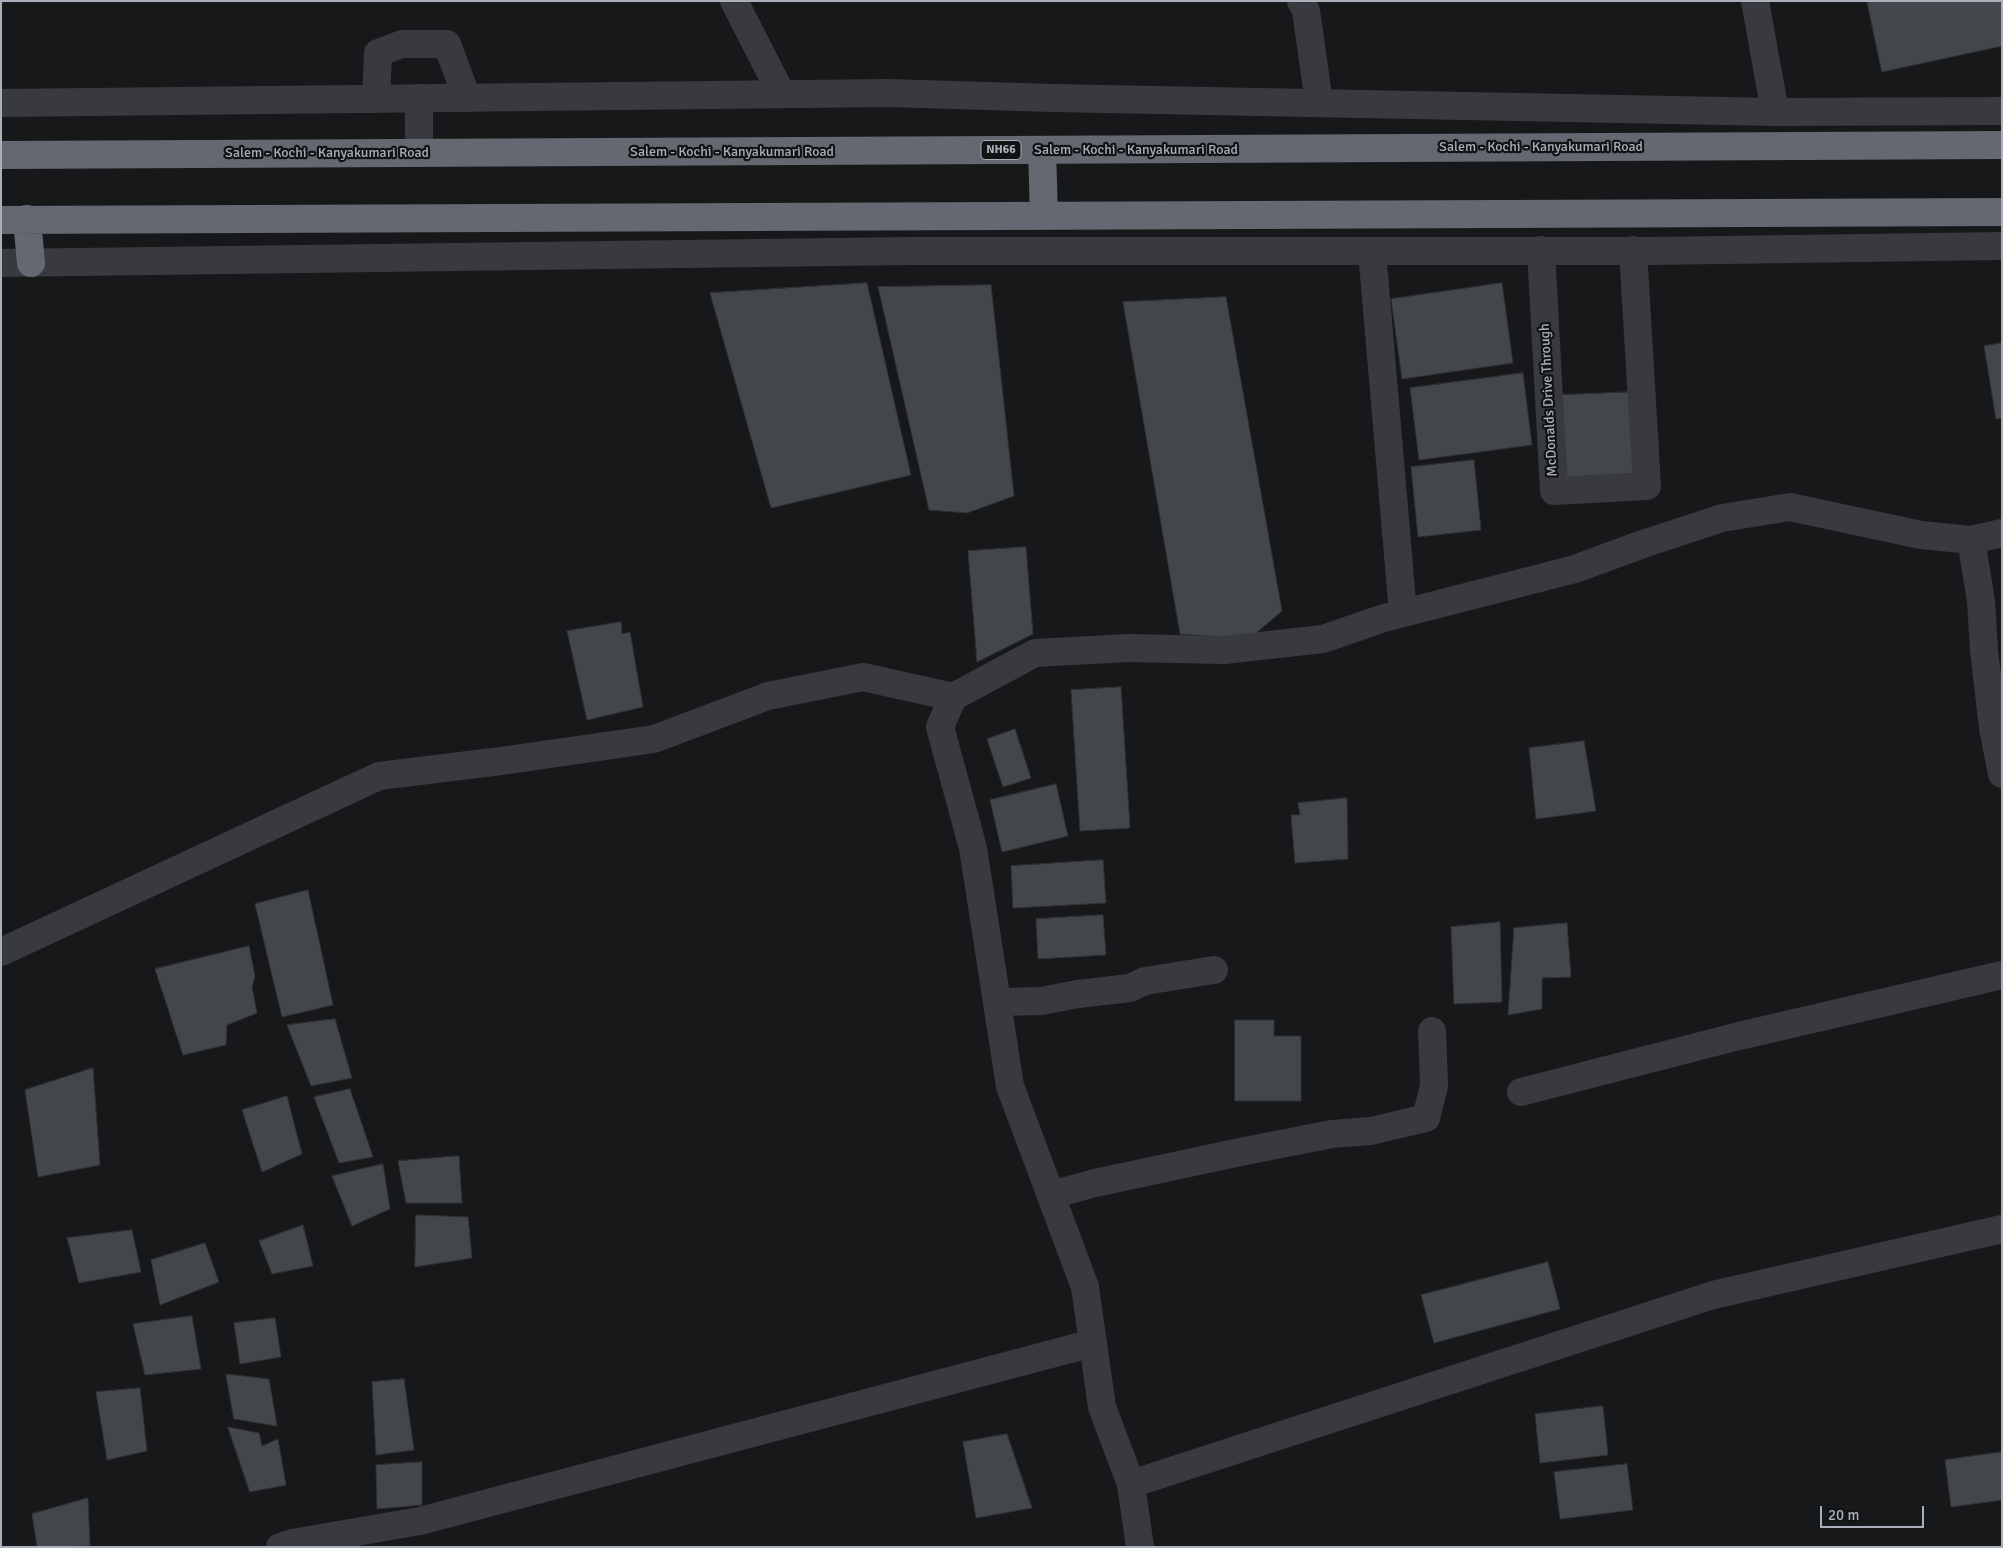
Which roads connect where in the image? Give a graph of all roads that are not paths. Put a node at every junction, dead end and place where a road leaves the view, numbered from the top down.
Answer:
1 (734, 1) edge
2 (1300, 1) edge
3 (1755, 1) edge
4 (781, 93) junction
5 (419, 98) junction
6 (467, 98) junction
7 (376, 99) junction
8 (1, 103) edge
9 (1319, 103) junction
10 (2002, 111) edge
11 (1776, 112) junction
12 (2002, 145) edge
13 (1042, 150) junction
14 (419, 153) junction
15 (1, 155) edge
16 (2002, 212) edge
17 (1044, 216) junction
18 (14, 220) edge
19 (2002, 246) edge
20 (1541, 250) junction
21 (1633, 250) junction
22 (1372, 251) junction
23 (32, 263) junction
24 (1, 264) edge
25 (2002, 533) edge
26 (1971, 540) junction
27 (1403, 613) junction
28 (953, 697) junction
29 (2002, 774) edge
30 (1, 952) edge
31 (1214, 970) dead end
32 (2002, 975) edge
33 (998, 1002) junction
34 (1432, 1032) dead end
35 (1521, 1092) dead end
36 (1051, 1195) junction
37 (2002, 1229) edge
38 (1093, 1343) junction
39 (1131, 1484) junction
40 (280, 1547) edge
41 (1140, 1547) edge

1 - 4 street
2 - 9 street
3 - 11 street
4 - 6 street
4 - 9 street
5 - 6 street
5 - 7 street
5 - 14 street
6 - 7 street
7 - 8 street
9 - 11 street
10 - 11 street
12 - 13 highway, Salem - Kochi - Kanyakumari Road / NH66
13 - 14 highway, Salem - Kochi - Kanyakumari Road / NH66
13 - 17 highway
14 - 15 highway, Salem - Kochi - Kanyakumari Road / NH66
16 - 17 highway
17 - 18 highway
18 - 23 highway
19 - 21 street
20 - 21 street
20 - 21 street, McDonalds Drive Through
20 - 22 street
22 - 23 street
22 - 27 street
23 - 24 street
25 - 26 street
26 - 27 street
26 - 29 street
27 - 28 street
28 - 30 street
28 - 33 street
31 - 33 street
32 - 35 street
33 - 36 street
34 - 36 street
36 - 38 street
37 - 39 street
38 - 39 street
38 - 40 street
39 - 41 street

